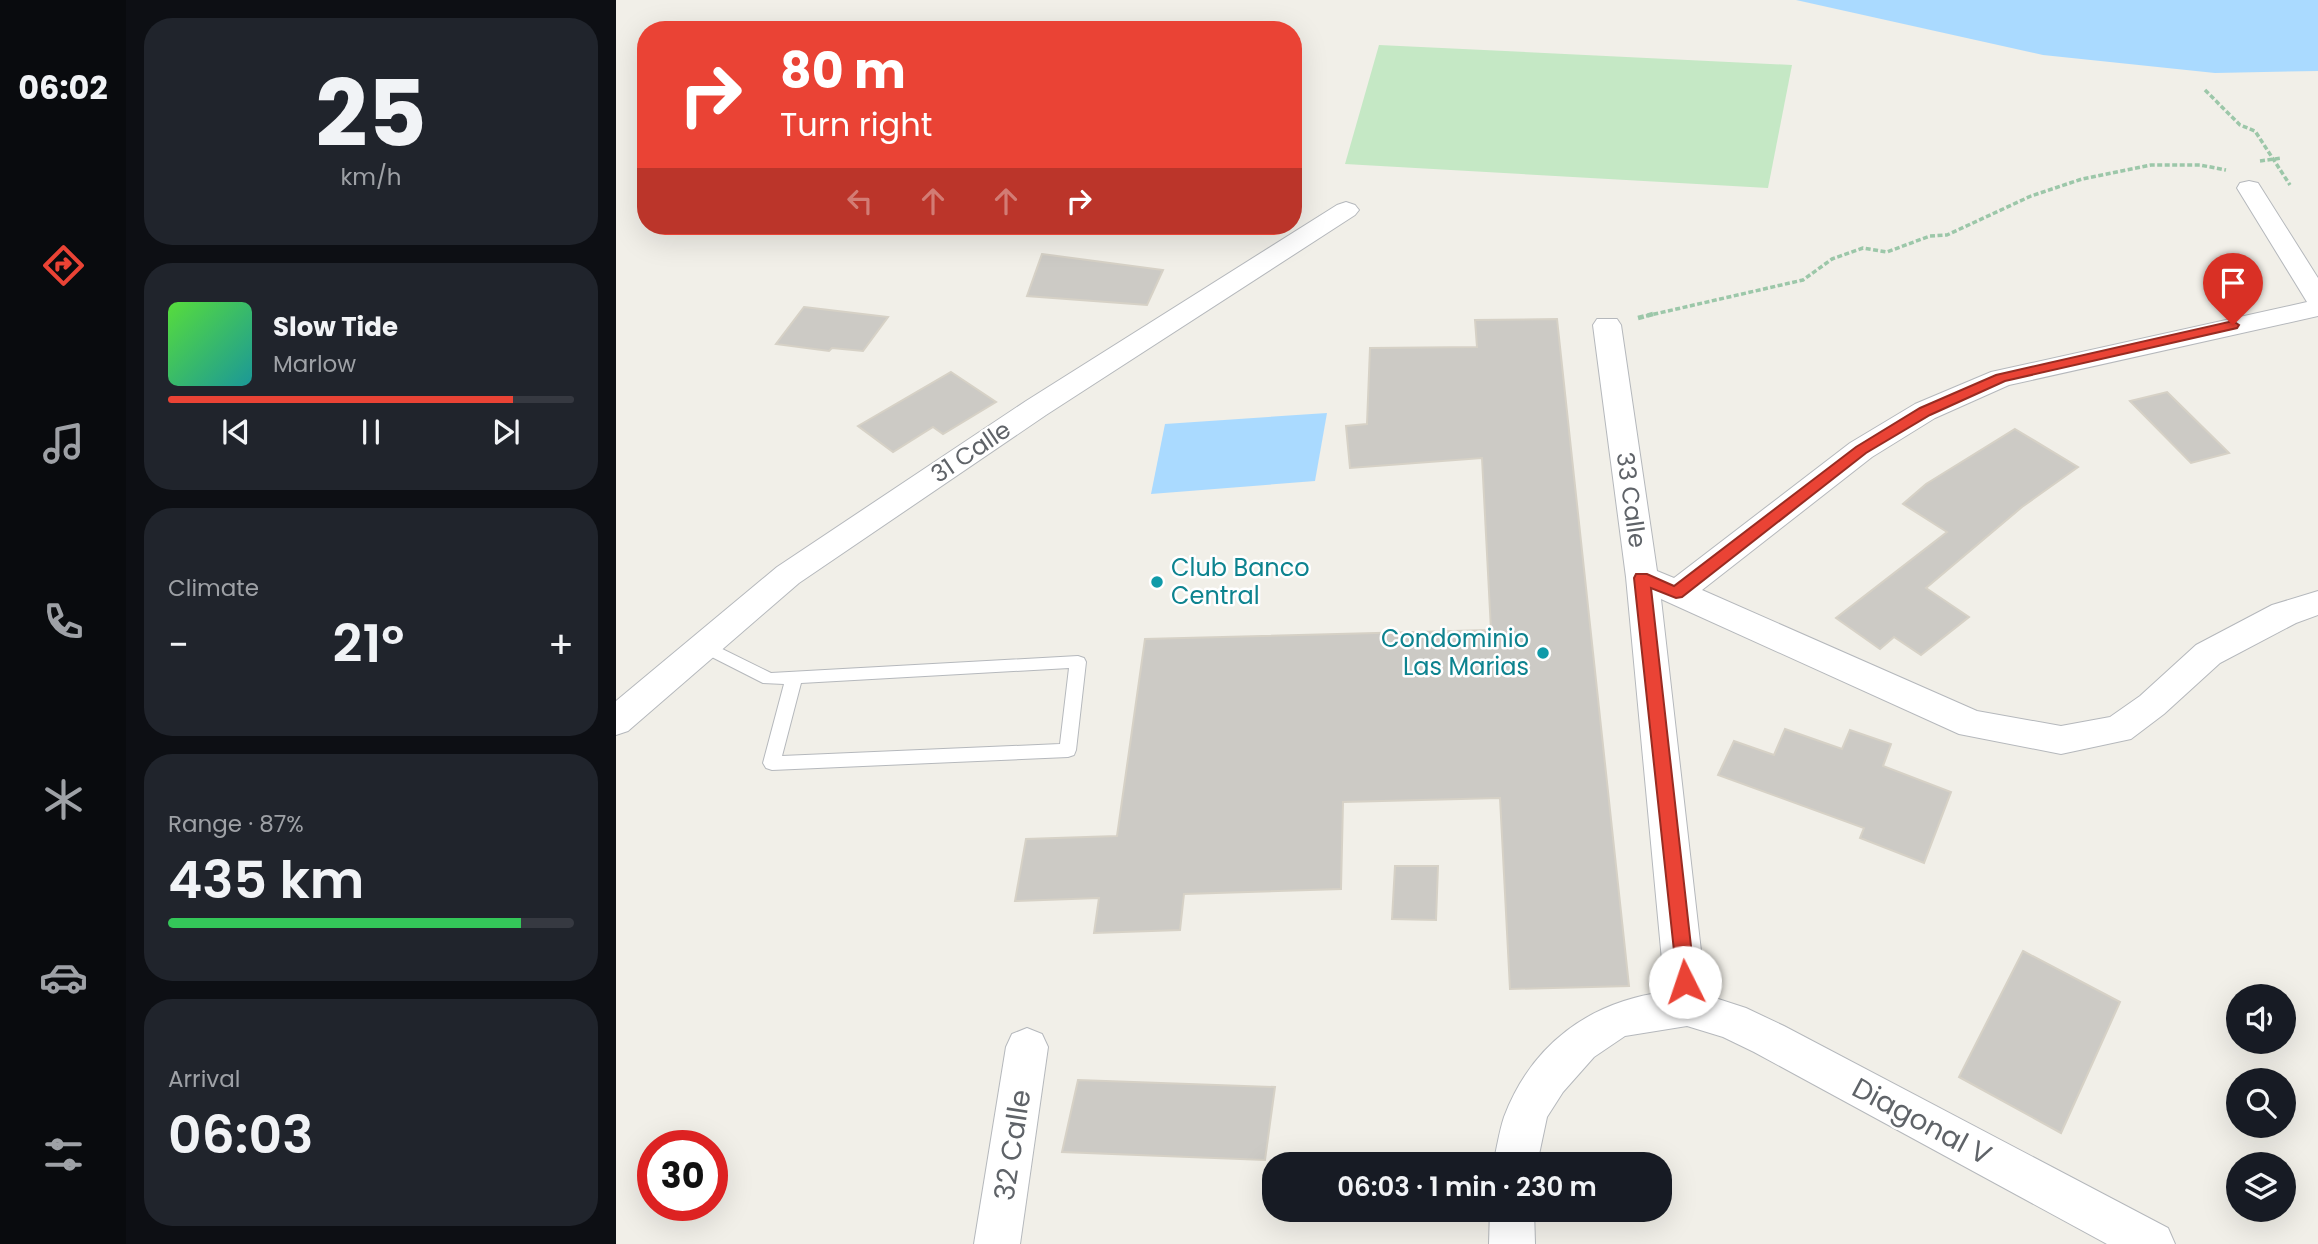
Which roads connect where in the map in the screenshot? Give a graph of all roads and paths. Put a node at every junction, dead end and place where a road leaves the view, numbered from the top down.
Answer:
1 (2205, 90) dead end
2 (2282, 158) dead end
3 (2273, 159) junction
4 (2256, 161) dead end
5 (2240, 179) joint
6 (2290, 185) dead end
7 (1346, 210) dead end
8 (2318, 299) edge
9 (2318, 308) edge
10 (1607, 325) joint
11 (1642, 578) junction
12 (1676, 593) junction
13 (2318, 603) edge
14 (704, 646) junction
15 (794, 677) junction
16 (616, 720) edge
17 (1687, 1008) junction
18 (1027, 1046) dead end
19 (1518, 1152) edge
20 (1512, 1222) edge
21 (996, 1244) edge
22 (1512, 1244) edge
23 (2152, 1244) edge

1 - 3 path
2 - 3 path
3 - 4 path
3 - 6 path
5 - 8 street
5 - 10 path
7 - 14 street, 31 Calle
9 - 12 street
10 - 11 street, 33 Calle
11 - 12 street
11 - 17 street, 33 Calle
12 - 13 street
14 - 15 lane
14 - 16 street, 31 Calle
15 - 15 lane
17 - 19 street
17 - 23 street, Diagonal V
18 - 21 street, 32 Calle
20 - 22 street

